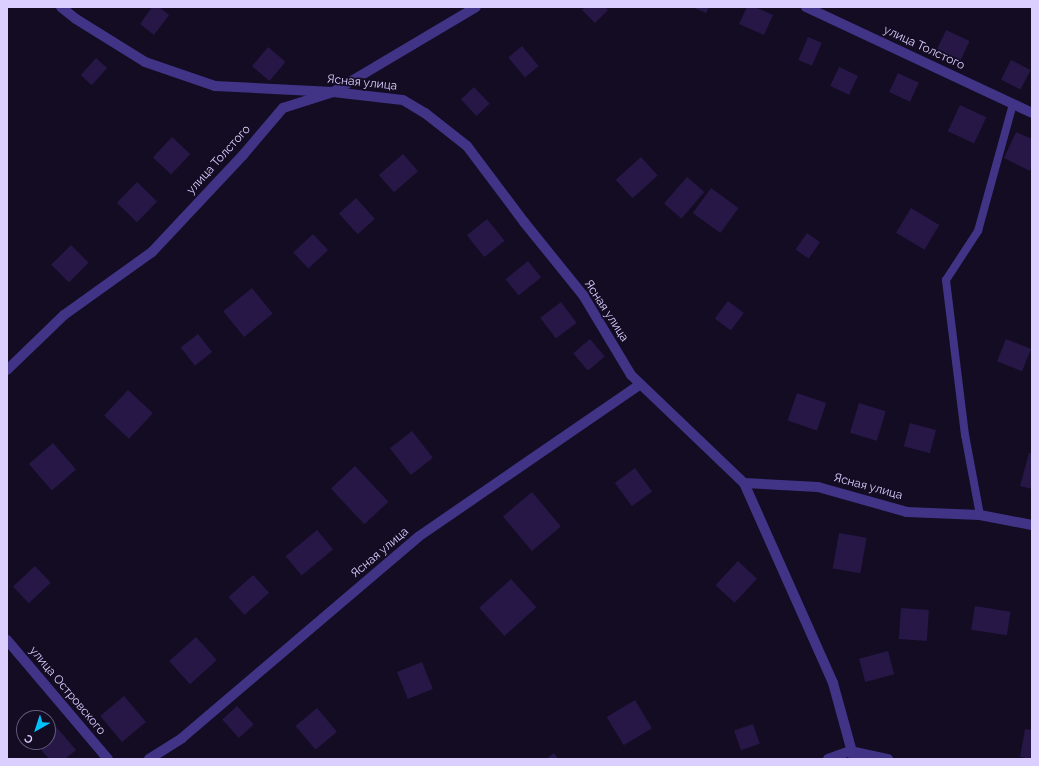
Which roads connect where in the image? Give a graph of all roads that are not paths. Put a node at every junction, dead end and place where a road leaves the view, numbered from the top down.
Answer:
1 (61, 7) edge
2 (476, 7) edge
3 (806, 7) edge
4 (333, 92) junction
5 (1013, 104) junction
6 (1032, 113) edge
7 (7, 370) edge
8 (641, 384) junction
9 (744, 483) junction
10 (980, 515) junction
11 (1032, 525) edge
12 (7, 640) edge
13 (852, 755) edge
14 (108, 759) edge
15 (149, 759) edge
16 (828, 759) edge
17 (888, 759) edge

1 - 4 street, Ясная улица
2 - 4 street, улица Толстого
3 - 5 street, улица Толстого
4 - 7 street, улица Толстого
4 - 8 street, Ясная улица
5 - 6 street, улица Толстого
5 - 10 lane
8 - 9 street, Ясная улица
8 - 15 street, Ясная улица
9 - 10 street, Ясная улица
9 - 13 street
10 - 11 street, Ясная улица
12 - 14 street, улица Островского
13 - 16 street
13 - 17 street

